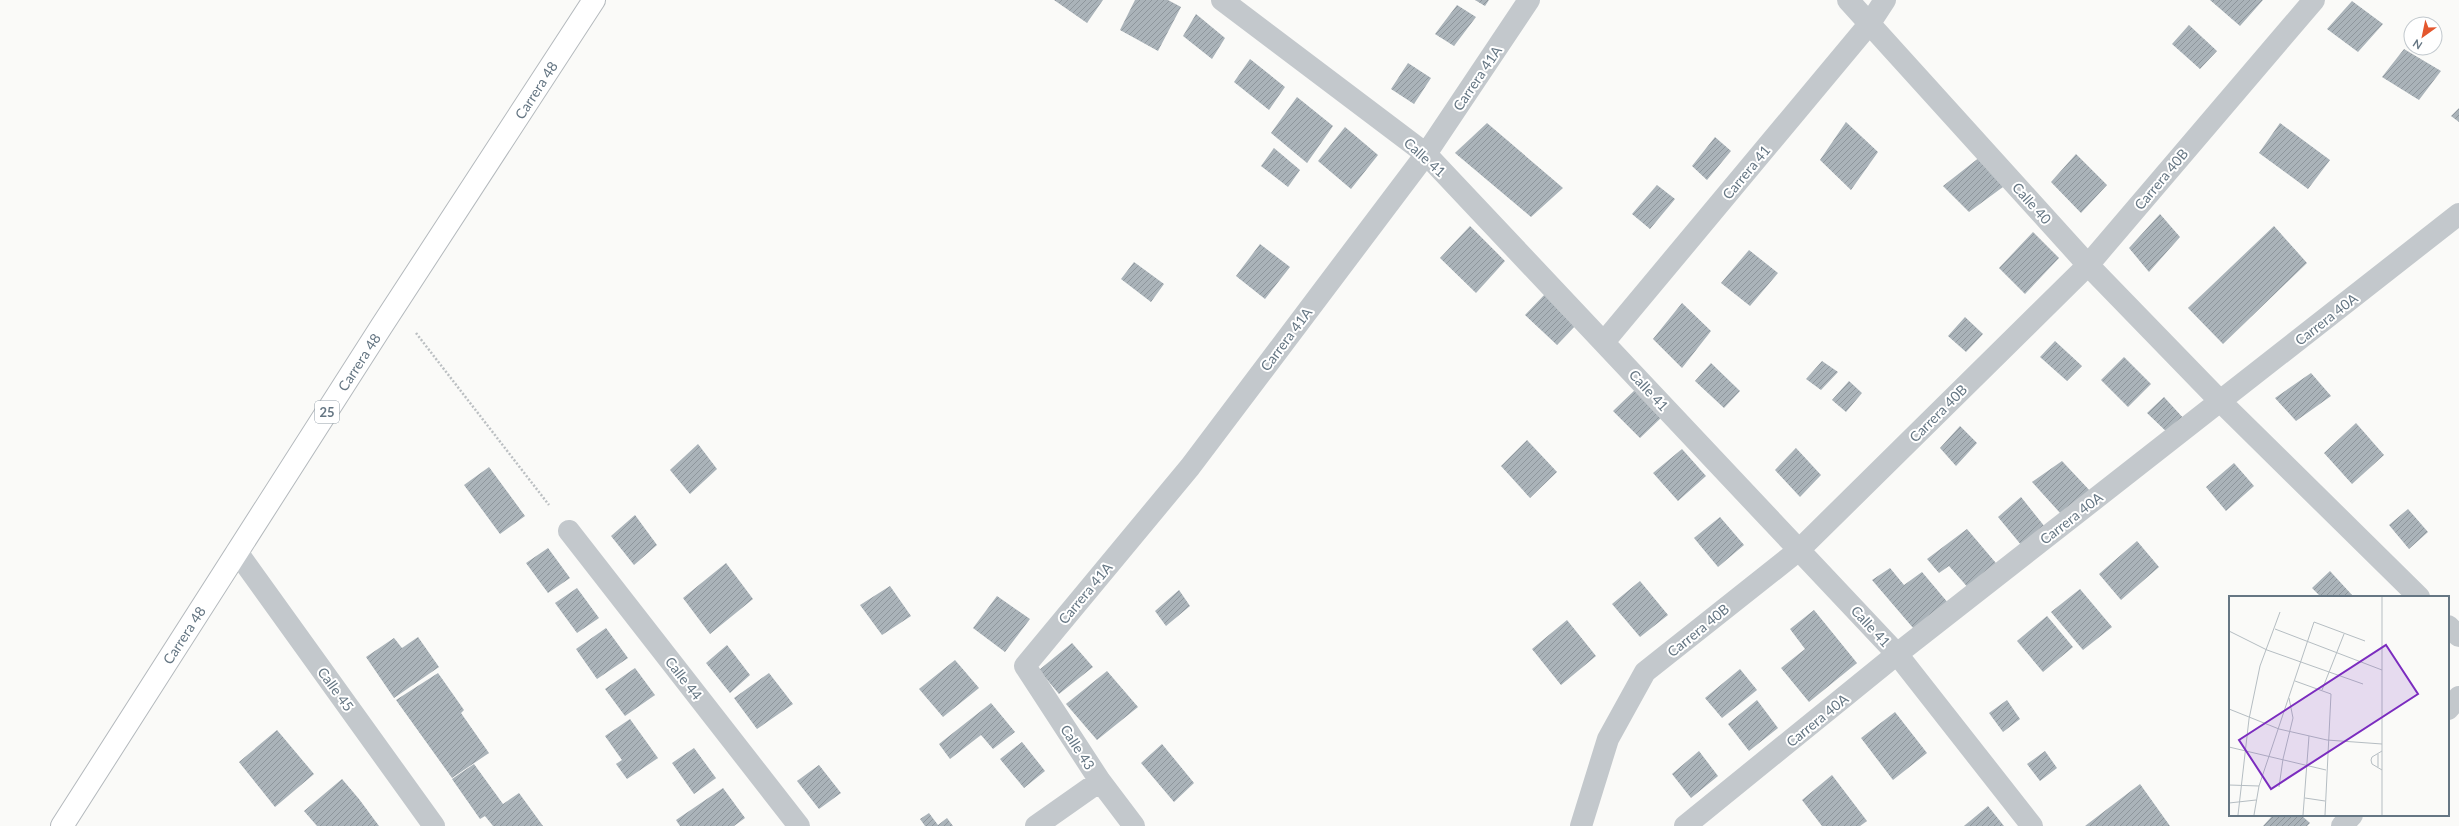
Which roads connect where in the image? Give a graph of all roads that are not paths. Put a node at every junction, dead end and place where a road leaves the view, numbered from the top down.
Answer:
1 (594, 0) edge
2 (1222, 0) edge
3 (1530, 0) edge
4 (1848, 0) edge
5 (1885, 0) edge
6 (2314, 0) edge
7 (1870, 23) junction
8 (1426, 154) junction
9 (2459, 214) edge
10 (2088, 265) junction
11 (1604, 342) junction
12 (2220, 401) junction
13 (569, 531) road end
14 (1799, 550) junction
15 (237, 552) junction
16 (2418, 596) edge
17 (2449, 627) edge
18 (2459, 636) edge
19 (1897, 654) junction
20 (1025, 666) joint
21 (2459, 697) edge
22 (2449, 708) edge
23 (1100, 781) junction
24 (2351, 816) edge
25 (62, 826) edge
26 (434, 826) edge
27 (799, 826) edge
28 (1036, 826) edge
29 (1134, 826) edge
30 (1581, 826) edge
31 (1685, 826) edge
32 (2032, 826) edge
33 (2342, 826) edge

1 - 15 highway, Carrera 48 / 25
2 - 8 street, Calle 41
3 - 8 street, Carrera 41A
4 - 7 street, Calle 40
5 - 7 street, Carrera 41
6 - 10 street, Carrera 40B
7 - 10 street, Calle 40
7 - 11 street, Carrera 41
8 - 11 street, Calle 41
8 - 20 street, Carrera 41A
9 - 12 street, Carrera 40A
10 - 12 street, Calle 40
10 - 14 street, Carrera 40B
11 - 14 street, Calle 41
12 - 16 street, Calle 40
12 - 19 street, Carrera 40A
13 - 27 street, Calle 44
14 - 19 street, Calle 41
14 - 30 street, Carrera 40B
15 - 25 highway, Carrera 48 / 25
15 - 26 street, Calle 45
17 - 18 street
19 - 31 street, Carrera 40A
19 - 32 street, Calle 41
20 - 23 street, Calle 43
21 - 22 street
23 - 28 street
23 - 29 street, Calle 43
24 - 33 street

